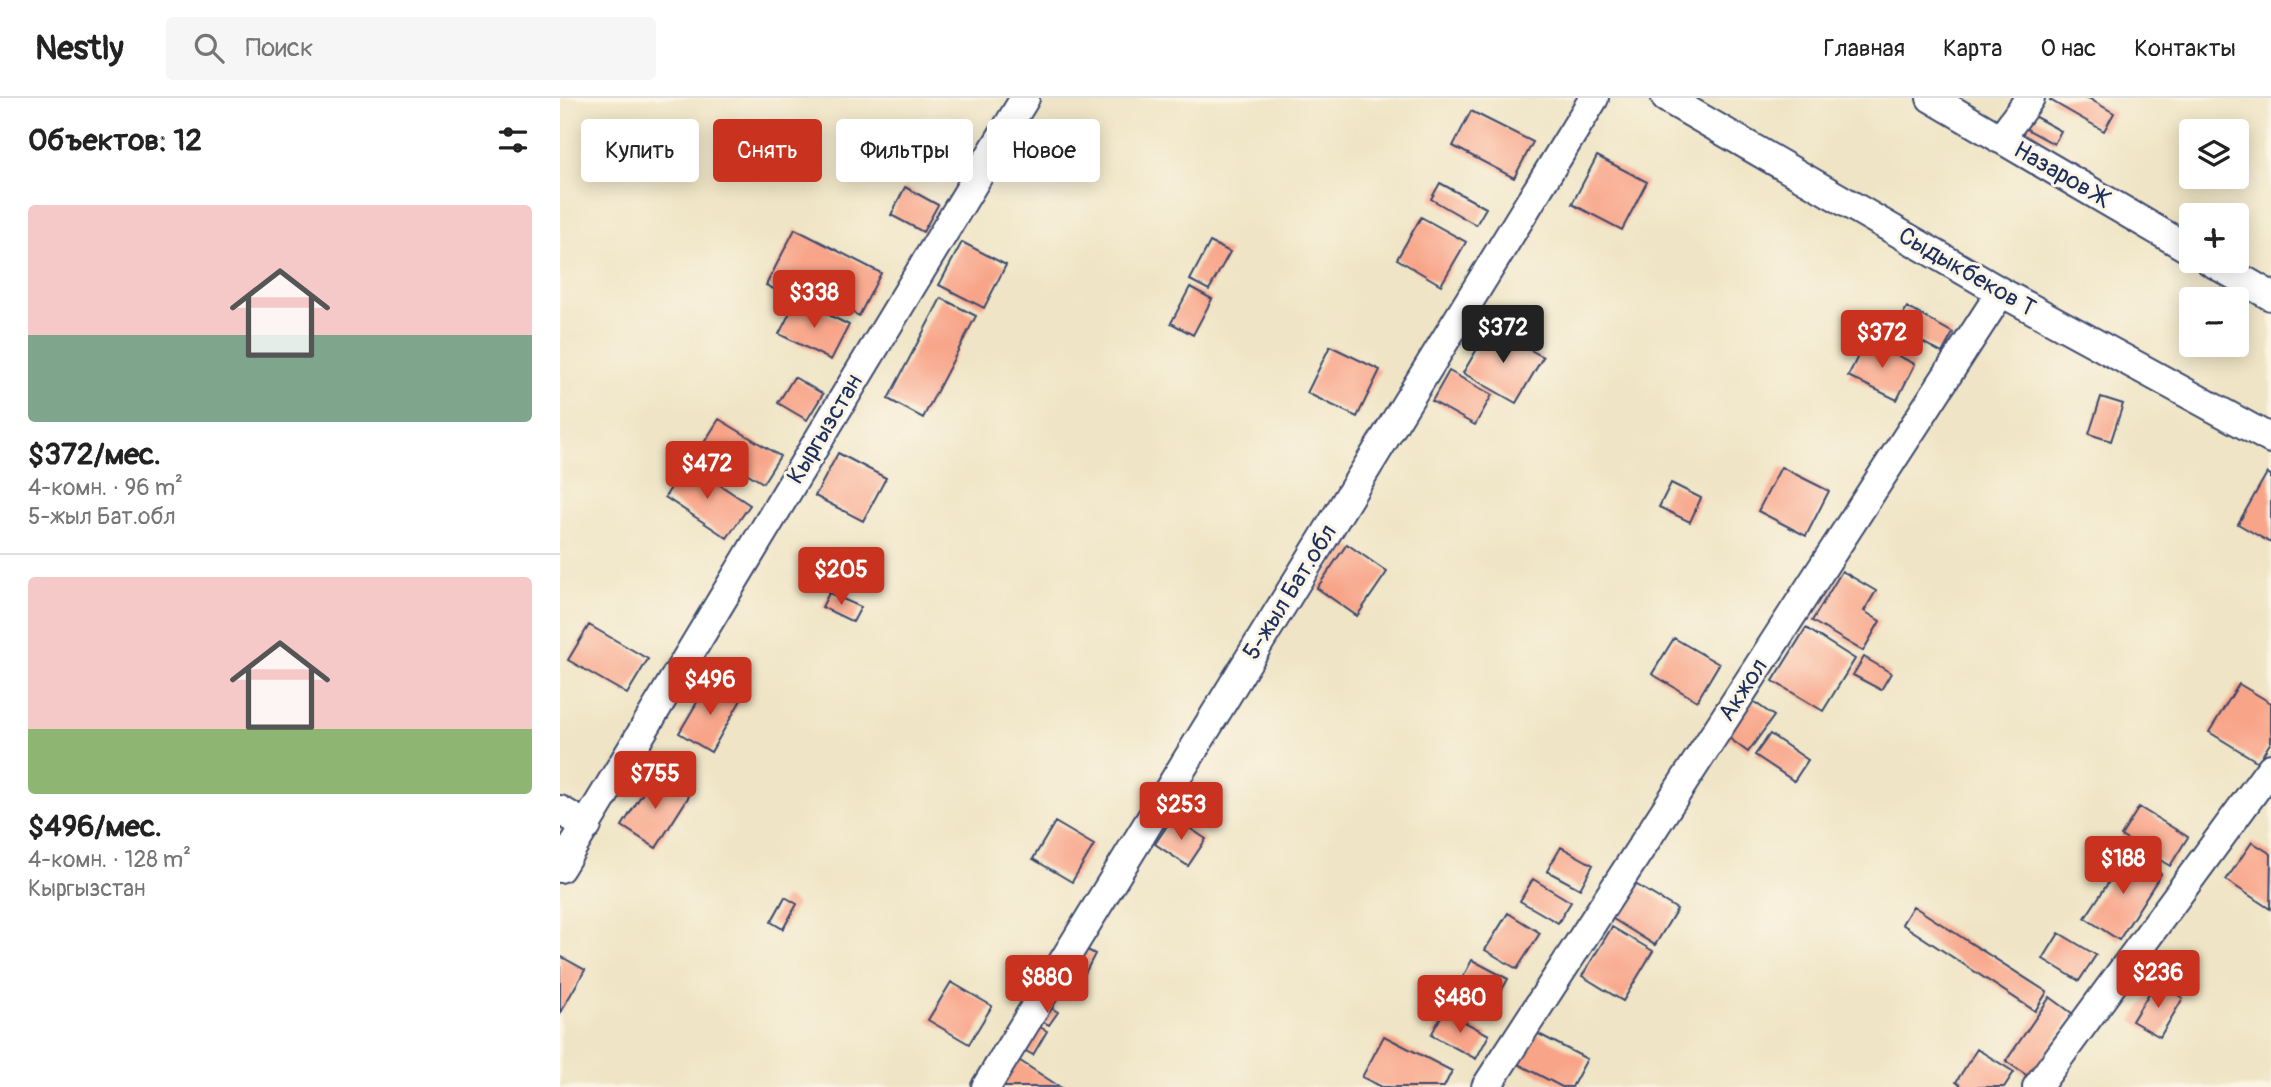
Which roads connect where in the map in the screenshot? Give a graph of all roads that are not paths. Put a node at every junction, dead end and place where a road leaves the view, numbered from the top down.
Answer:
1 (1025, 98) edge
2 (1594, 98) edge
3 (1666, 98) edge
4 (1931, 98) edge
5 (2029, 98) edge
6 (2000, 139) junction
7 (2179, 243) edge
8 (2231, 273) edge
9 (2001, 292) junction
10 (2271, 296) edge
11 (2271, 439) edge
12 (2271, 768) edge
13 (560, 810) edge
14 (587, 826) junction
15 (560, 868) edge
16 (986, 1087) edge
17 (1486, 1087) edge
18 (2037, 1087) edge

1 - 14 street, Кыргызстан
2 - 16 street, 5-жыл Бат.обл
3 - 9 street, Сыдыкбеков Т
4 - 6 street, Назаров Ж
5 - 6 street
6 - 7 street, Назаров Ж
8 - 10 street
9 - 11 street, Сыдыкбеков Т
9 - 17 street, Акжол
12 - 18 street
13 - 14 street
14 - 15 street, Кыргызстан

